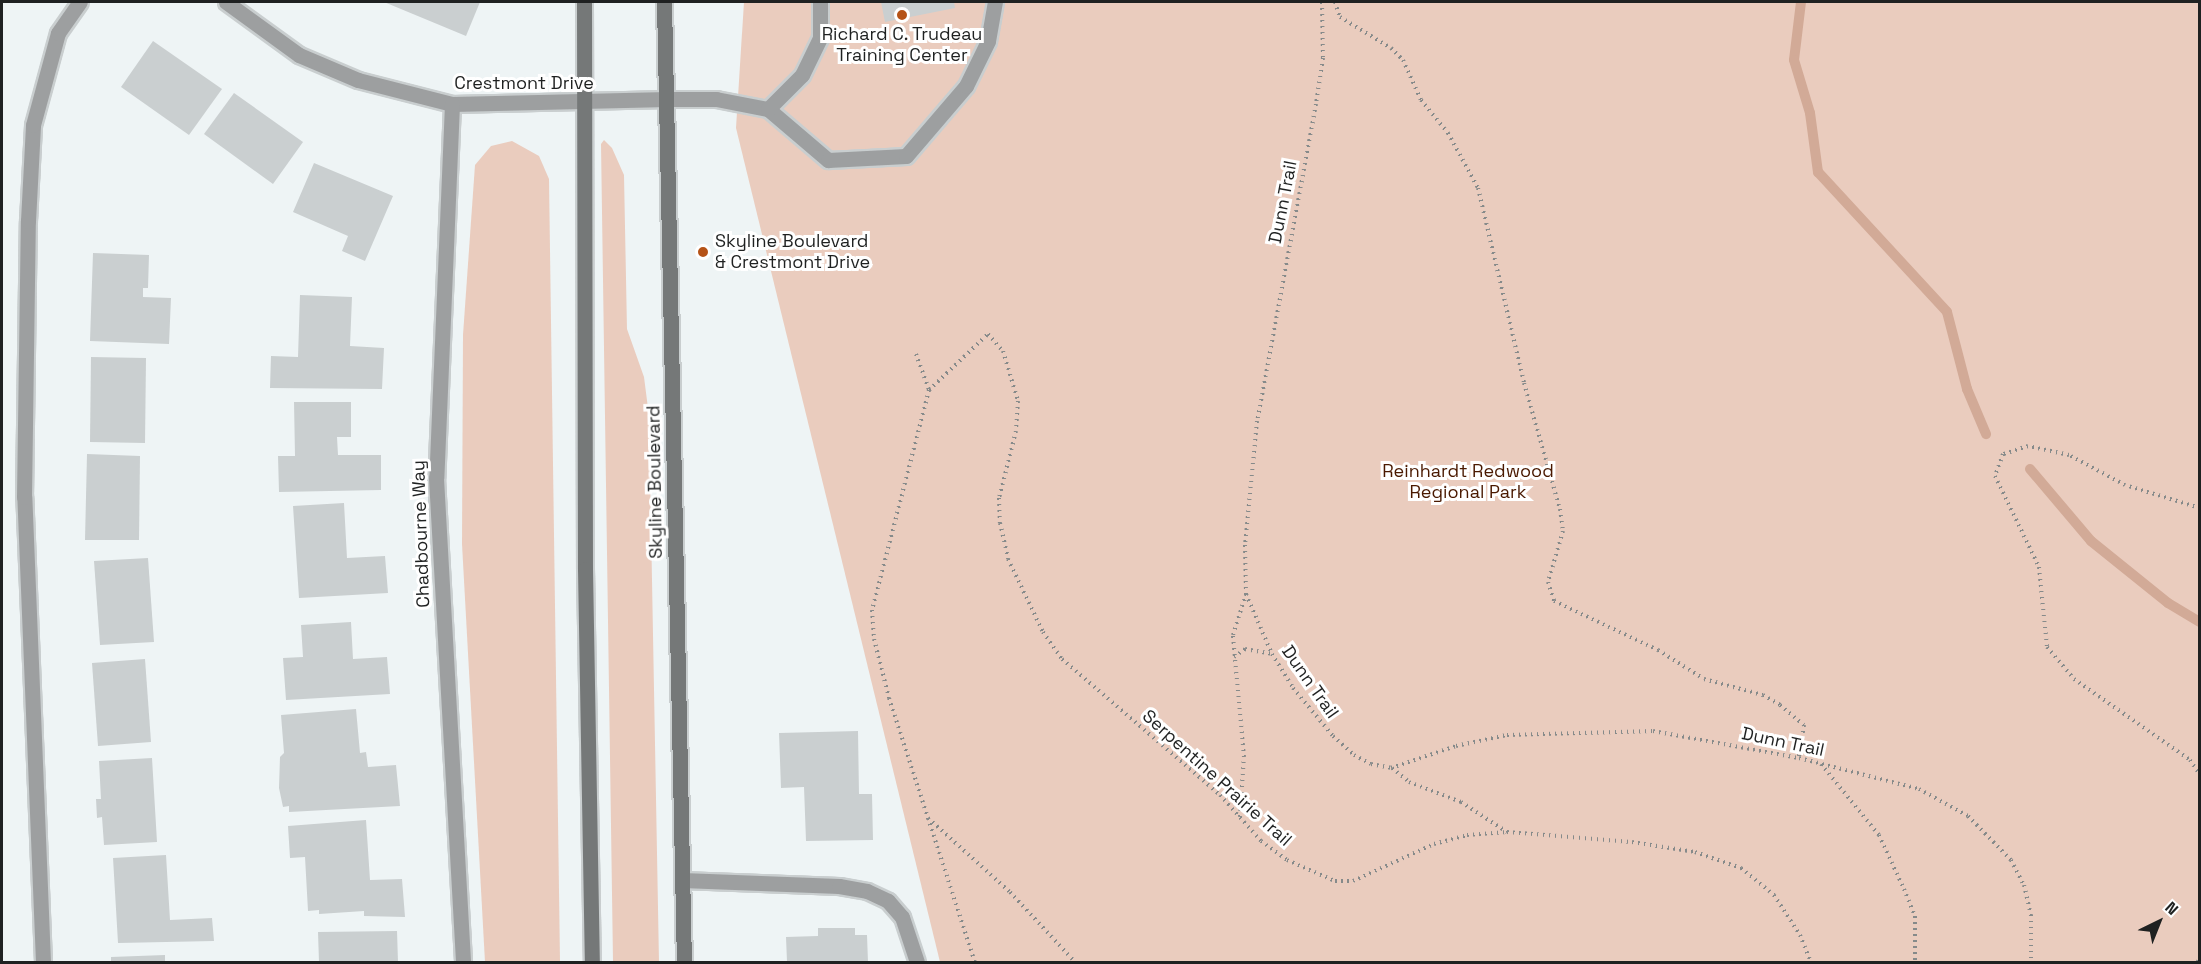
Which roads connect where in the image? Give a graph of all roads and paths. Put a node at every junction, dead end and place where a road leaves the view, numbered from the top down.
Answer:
1 (80, 2) edge
2 (226, 2) edge
3 (584, 2) edge
4 (664, 2) edge
5 (820, 2) edge
6 (995, 2) edge
7 (1322, 2) edge
8 (1335, 2) edge
9 (668, 99) junction
10 (586, 103) junction
11 (452, 104) junction
12 (768, 108) junction
13 (916, 354) dead end
14 (929, 390) junction
15 (2199, 508) edge
16 (1246, 594) junction
17 (1272, 654) junction
18 (1234, 657) junction
19 (1799, 758) junction
20 (1820, 763) junction
21 (1391, 768) junction
22 (2199, 775) edge
23 (1240, 817) junction
24 (928, 818) junction
25 (1507, 832) junction
26 (682, 880) junction
27 (43, 963) edge
28 (463, 963) edge
29 (592, 963) edge
30 (684, 963) edge
31 (917, 963) edge
32 (975, 963) edge
33 (1075, 963) edge
34 (1811, 963) edge
35 (1915, 963) edge
36 (2031, 963) edge

1 - 27 street
2 - 11 street, Crestmont Drive
3 - 10 main road
4 - 9 main road, Skyline Boulevard
5 - 12 street
6 - 12 street
7 - 16 path, Dunn Trail
8 - 19 path
9 - 10 street, Crestmont Drive
9 - 12 street, Crestmont Drive
9 - 26 main road, Skyline Boulevard
10 - 11 street, Crestmont Drive
10 - 29 main road
11 - 28 street, Chadbourne Way
13 - 14 path
14 - 23 path, Serpentine Prairie Trail
14 - 24 path
15 - 22 path
16 - 17 path, Dunn Trail
16 - 18 path
17 - 18 path
17 - 21 path, Dunn Trail
18 - 23 path
19 - 20 path, Dunn Trail
19 - 21 path, Dunn Trail
20 - 35 path
20 - 36 path, Dunn Trail
21 - 25 path
23 - 25 path, Serpentine Prairie Trail
24 - 32 path
24 - 33 path
25 - 34 path, Serpentine Prairie Trail
26 - 30 main road, Skyline Boulevard
26 - 31 street

